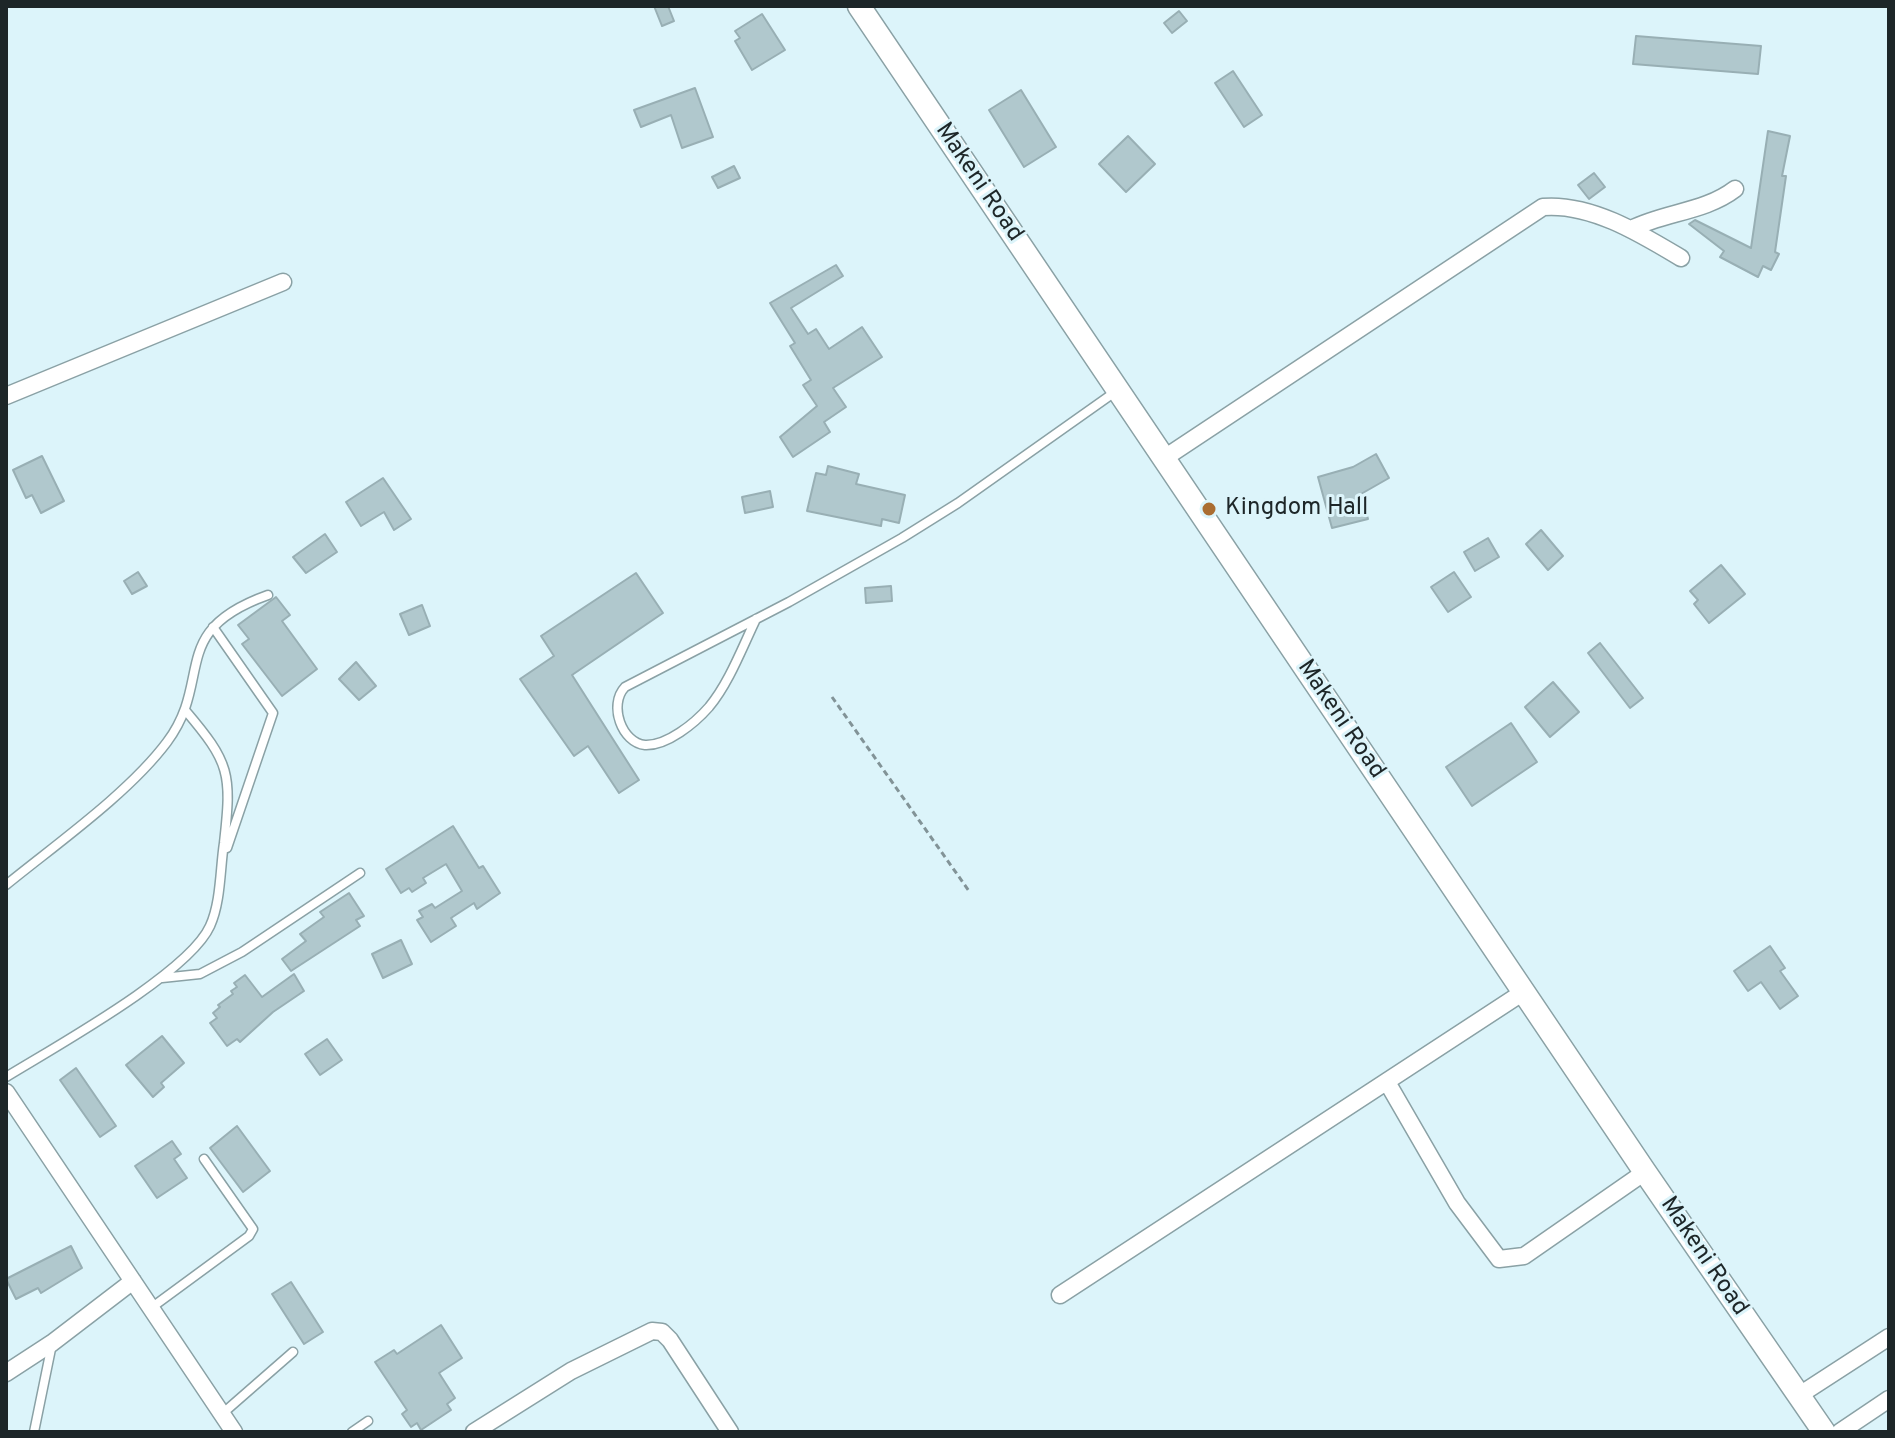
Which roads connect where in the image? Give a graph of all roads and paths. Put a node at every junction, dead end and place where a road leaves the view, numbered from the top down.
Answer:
1 (859, 6) edge
2 (1735, 189) dead end
3 (1631, 229) junction
4 (1681, 258) dead end
5 (283, 282) dead end
6 (1117, 390) junction
7 (6, 396) edge
8 (1163, 459) junction
9 (268, 595) dead end
10 (756, 619) junction
11 (213, 627) junction
12 (832, 697) dead end
13 (185, 710) junction
14 (221, 864) junction
15 (360, 873) dead end
16 (6, 885) edge
17 (969, 891) dead end
18 (161, 979) junction
19 (1525, 991) junction
20 (6, 1077) edge
21 (1387, 1082) junction
22 (6, 1092) edge
23 (204, 1159) dead end
24 (1645, 1172) junction
25 (133, 1281) junction
26 (1060, 1295) dead end
27 (150, 1308) junction
28 (1889, 1337) edge
29 (52, 1343) junction
30 (293, 1352) dead end
31 (6, 1373) edge
32 (1798, 1396) junction
33 (1889, 1399) edge
34 (222, 1414) junction
35 (368, 1421) dead end
36 (34, 1432) edge
37 (234, 1432) edge
38 (352, 1432) edge
39 (474, 1432) edge
40 (730, 1432) edge
41 (1824, 1432) edge
42 (1840, 1432) edge

1 - 6 main road, Makeni Road
2 - 3 street
3 - 4 street
3 - 8 street
5 - 7 street
6 - 8 main road, Makeni Road
6 - 10 lane
8 - 19 main road, Makeni Road
9 - 11 lane
10 - 10 lane
11 - 13 lane
11 - 14 lane
12 - 17 path
13 - 14 lane
13 - 16 lane
14 - 18 lane
15 - 18 lane
18 - 20 lane
19 - 21 street
19 - 24 main road, Makeni Road
21 - 24 street
21 - 26 street
22 - 25 street
23 - 27 lane
24 - 32 main road, Makeni Road
25 - 27 street
25 - 29 street
27 - 34 street
28 - 32 street
29 - 31 street
29 - 36 lane
30 - 34 lane
32 - 41 main road, Makeni Road
33 - 42 street
34 - 37 street
35 - 38 lane
39 - 40 street

